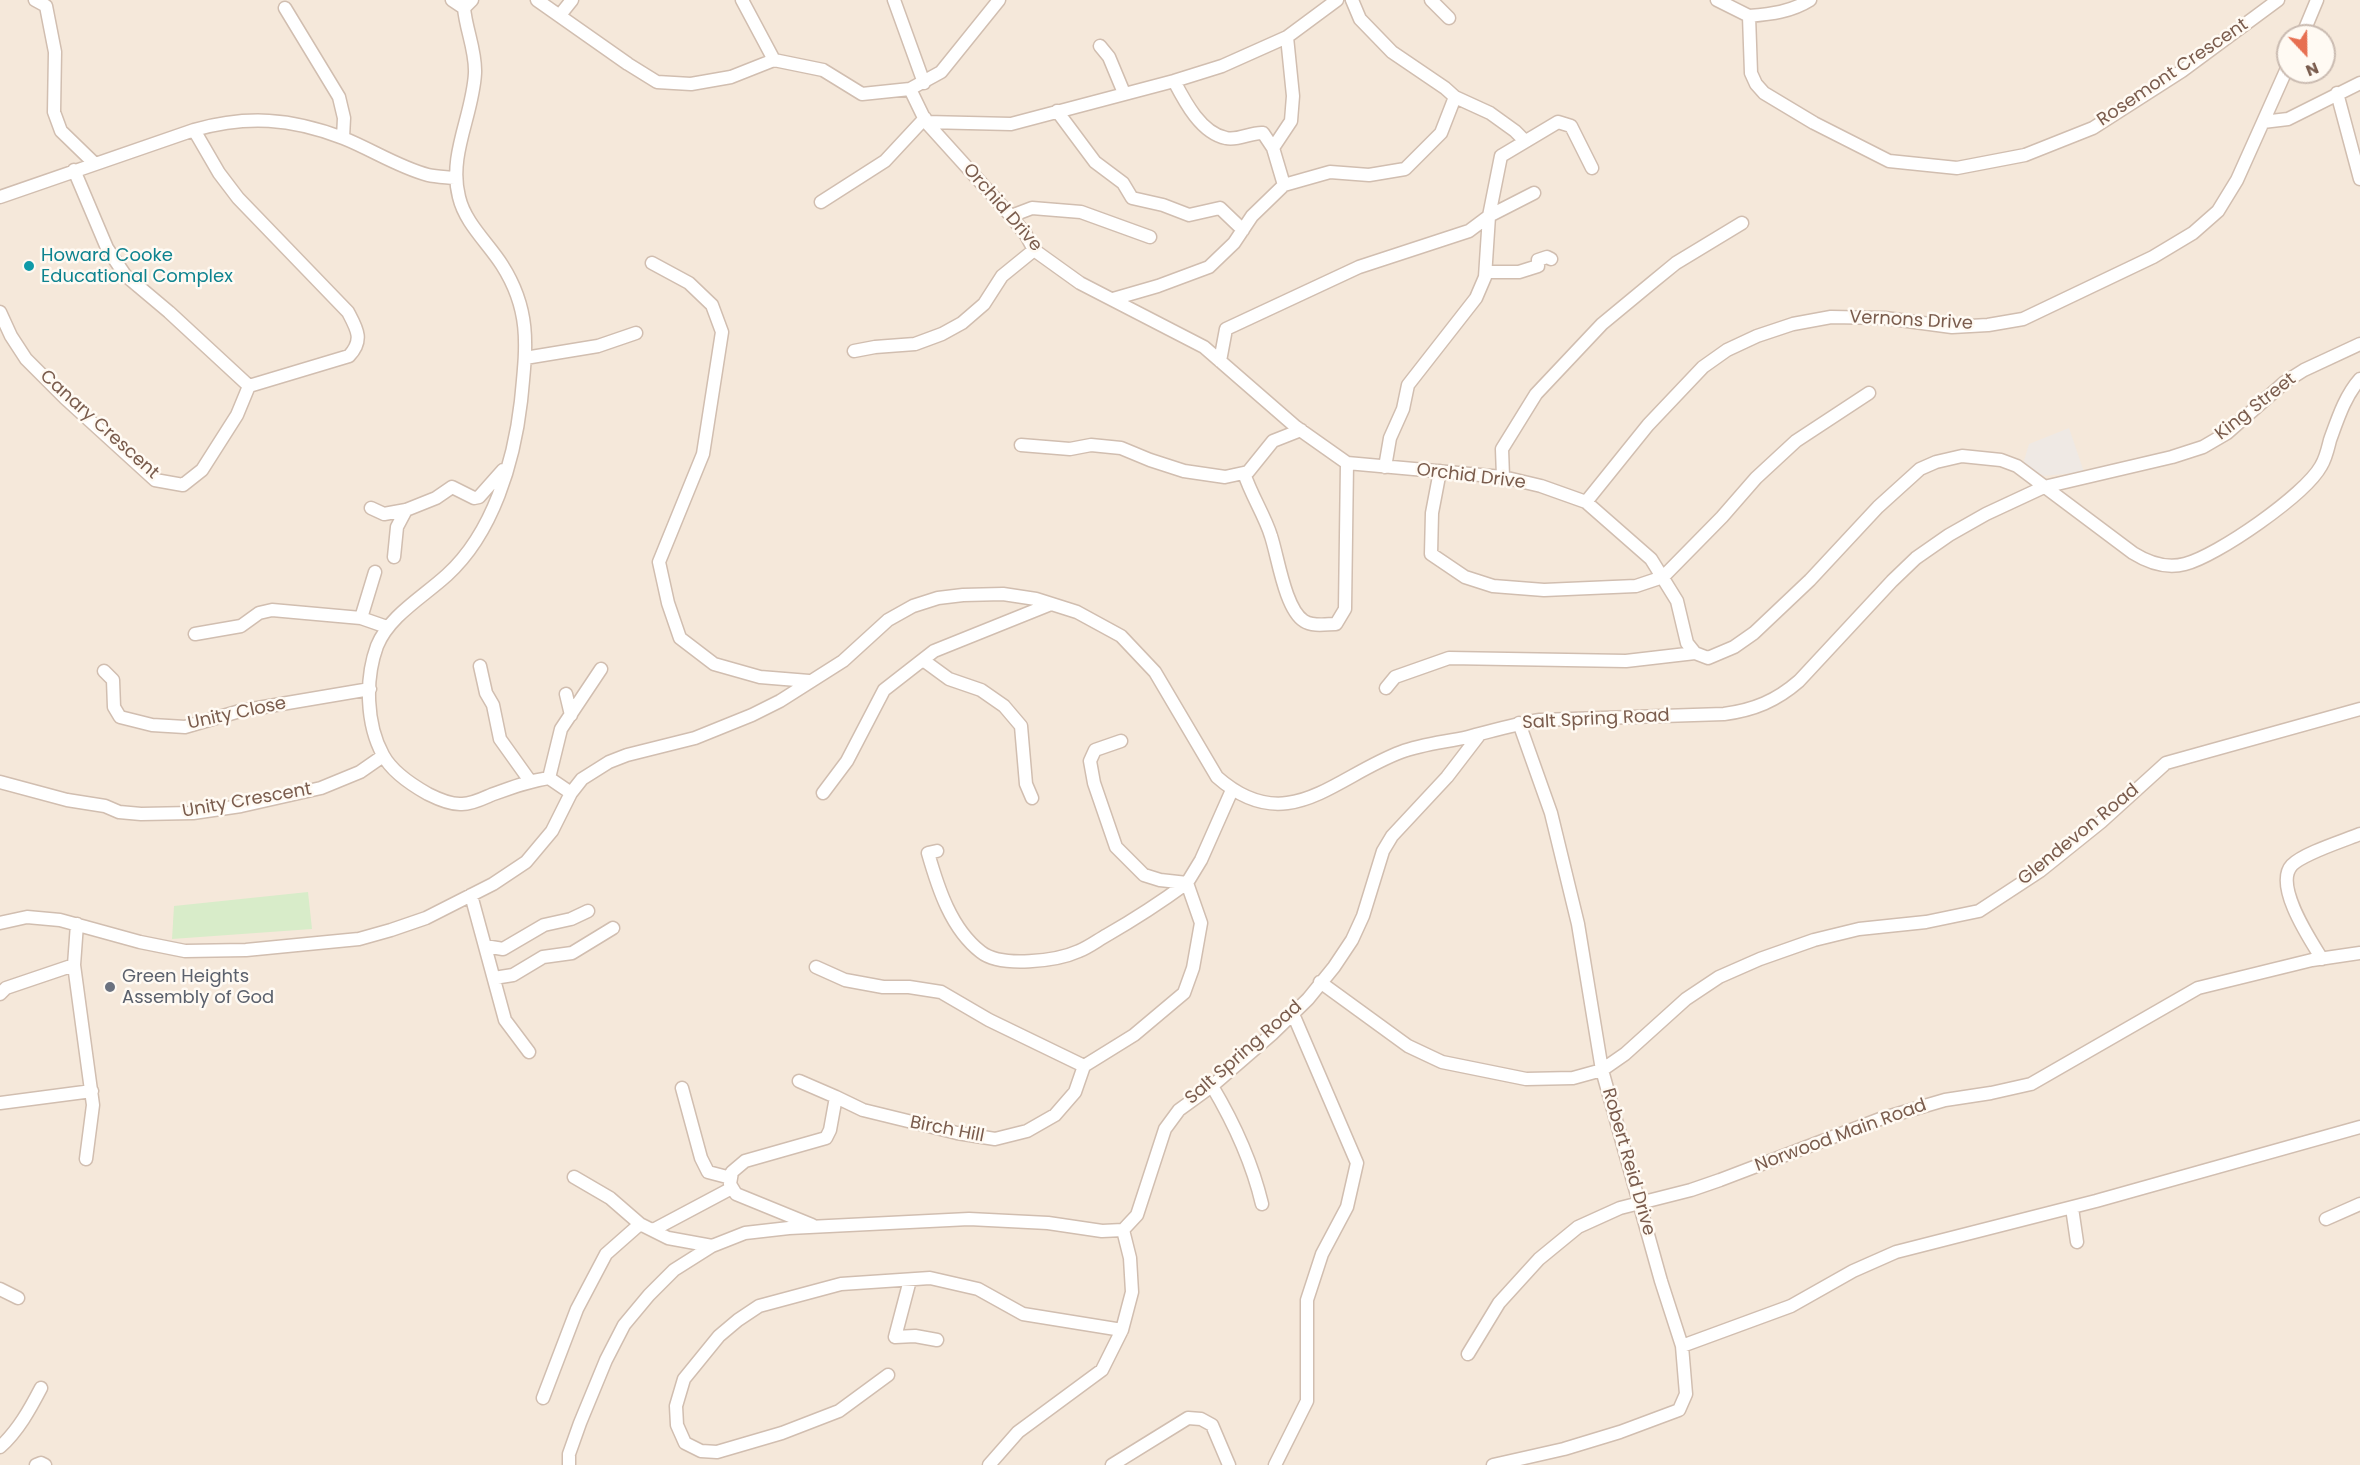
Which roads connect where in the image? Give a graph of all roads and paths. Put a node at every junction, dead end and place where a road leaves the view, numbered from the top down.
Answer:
1 (35, 0) edge
2 (452, 0) edge
3 (537, 0) edge
4 (572, 0) edge
5 (742, 0) edge
6 (894, 0) edge
7 (999, 0) edge
8 (1337, 0) edge
9 (1352, 0) edge
10 (1431, 0) edge
11 (1717, 0) edge
12 (1810, 0) edge
13 (2278, 0) edge
14 (2317, 0) edge
15 (468, 4) edge
16 (285, 8) dead end
17 (560, 15) junction
18 (1749, 16) junction
19 (1449, 18) dead end
20 (2307, 24) edge
21 (1287, 37) junction
22 (1100, 46) dead end
23 (774, 60) junction
24 (1174, 81) junction
25 (2360, 82) edge
26 (924, 83) junction
27 (2280, 84) edge
28 (910, 89) junction
29 (1124, 93) junction
30 (2337, 93) junction
31 (1455, 97) junction
32 (1057, 111) junction
33 (926, 120) junction
34 (2263, 122) junction
35 (194, 130) junction
36 (343, 138) junction
37 (1525, 141) junction
38 (1273, 148) junction
39 (94, 163) junction
40 (1592, 168) dead end
41 (74, 170) junction
42 (455, 178) junction
43 (2360, 179) edge
44 (1284, 184) junction
45 (1534, 193) dead end
46 (0, 197) edge
47 (821, 202) dead end
48 (1011, 216) junction
49 (1489, 216) junction
50 (1742, 223) dead end
51 (1243, 230) junction
52 (1150, 237) dead end
53 (1034, 250) junction
54 (1551, 259) dead end
55 (652, 263) dead end
56 (1487, 272) junction
57 (1113, 299) junction
58 (0, 312) edge
59 (636, 333) dead end
60 (2360, 344) edge
61 (854, 351) dead end
62 (525, 358) junction
63 (1220, 361) junction
64 (2360, 379) edge
65 (249, 386) junction
66 (1869, 393) dead end
67 (1301, 430) junction
68 (1021, 445) dead end
69 (1347, 463) junction
70 (508, 464) junction
71 (1385, 466) junction
72 (1440, 471) junction
73 (1244, 473) junction
74 (1503, 477) junction
75 (2044, 488) junction
76 (1586, 502) junction
77 (371, 508) dead end
78 (406, 510) junction
79 (394, 557) dead end
80 (375, 572) dead end
81 (1663, 577) junction
82 (1051, 604) junction
83 (361, 618) junction
84 (387, 627) junction
85 (195, 634) dead end
86 (1695, 653) junction
87 (923, 660) junction
88 (480, 666) dead end
89 (601, 669) dead end
90 (104, 671) dead end
91 (809, 681) junction
92 (1386, 688) dead end
93 (369, 689) junction
94 (566, 694) dead end
95 (2360, 709) edge
96 (571, 715) junction
97 (1519, 723) junction
98 (1480, 734) junction
99 (1121, 741) dead end
100 (383, 756) junction
101 (549, 778) junction
102 (530, 781) junction
103 (0, 782) edge
104 (1232, 790) junction
105 (571, 793) junction
106 (823, 793) dead end
107 (1032, 798) dead end
108 (2360, 834) edge
109 (938, 851) dead end
110 (1187, 883) junction
111 (471, 895) junction
112 (588, 911) dead end
113 (0, 923) edge
114 (77, 924) junction
115 (613, 928) dead end
116 (485, 946) junction
117 (2360, 953) edge
118 (2322, 959) junction
119 (74, 965) junction
120 (816, 967) dead end
121 (494, 978) junction
122 (1320, 982) junction
123 (0, 994) edge
124 (1293, 1014) junction
125 (530, 1052) dead end
126 (1084, 1066) junction
127 (1602, 1070) junction
128 (799, 1081) dead end
129 (1212, 1086) junction
130 (682, 1088) dead end
131 (92, 1091) junction
132 (836, 1097) junction
133 (0, 1103) edge
134 (2360, 1127) edge
135 (86, 1159) dead end
136 (574, 1177) dead end
137 (731, 1183) junction
138 (1262, 1204) dead end
139 (1640, 1204) junction
140 (2360, 1204) edge
141 (2072, 1208) junction
142 (2326, 1219) dead end
143 (640, 1224) junction
144 (815, 1226) junction
145 (653, 1230) junction
146 (1123, 1230) junction
147 (2077, 1242) dead end
148 (712, 1246) junction
149 (910, 1280) junction
150 (0, 1289) edge
151 (18, 1298) dead end
152 (1122, 1330) junction
153 (938, 1340) dead end
154 (1682, 1346) junction
155 (1468, 1354) dead end
156 (888, 1375) dead end
157 (41, 1388) dead end
158 (543, 1398) dead end
159 (0, 1447) edge
160 (36, 1465) edge
161 (45, 1465) edge
162 (568, 1465) edge
163 (989, 1465) edge
164 (1112, 1465) edge
165 (1229, 1465) edge
166 (1275, 1465) edge
167 (1493, 1465) edge

1 - 39 street
2 - 15 street
3 - 17 street
4 - 17 street
5 - 23 street
6 - 26 street
7 - 26 street
8 - 21 street
9 - 31 street
10 - 19 street
11 - 18 street
12 - 18 street
13 - 18 street, Rosemont Crescent
14 - 20 street
15 - 42 street
16 - 36 street
17 - 23 street
21 - 24 street
21 - 38 street
22 - 29 street
23 - 28 street
24 - 29 street
24 - 38 street
25 - 30 street
26 - 28 street
27 - 34 street, Vernons Drive
28 - 33 street, Orchid Drive
29 - 32 street
30 - 34 street
30 - 43 street
31 - 37 street
31 - 44 street
32 - 33 street
32 - 51 street
33 - 47 street
33 - 48 street, Orchid Drive
34 - 76 street, Vernons Drive
35 - 36 street
35 - 39 street
35 - 65 street
36 - 42 street
37 - 40 street
37 - 49 street
38 - 44 street
39 - 41 street
41 - 46 street
41 - 65 street
42 - 62 street
44 - 51 street
45 - 49 street
48 - 52 street
48 - 53 street, Orchid Drive
49 - 56 street
49 - 63 street
50 - 74 street
51 - 57 street
53 - 57 street, Orchid Drive
53 - 61 street
54 - 56 street
55 - 91 street
56 - 71 street
57 - 63 street, Orchid Drive
58 - 65 street, Canary Crescent
59 - 62 street
60 - 75 street, King Street
62 - 70 street
63 - 67 street, Orchid Drive
64 - 75 street
66 - 81 street
67 - 69 street, Orchid Drive
67 - 73 street
68 - 73 street
69 - 71 street, Orchid Drive
69 - 73 street
70 - 78 street
70 - 84 street
71 - 72 street, Orchid Drive
72 - 74 street, Orchid Drive
72 - 81 street
74 - 76 street, Orchid Drive
75 - 86 street
75 - 97 street, Salt Spring Road
76 - 81 street, Orchid Drive
77 - 78 street
78 - 79 street
80 - 83 street
81 - 86 street, Orchid Drive
82 - 87 street
82 - 91 street
82 - 104 street
83 - 84 street
83 - 85 street
84 - 93 street
86 - 92 street
87 - 106 street
87 - 107 street
88 - 102 street
89 - 96 street
90 - 93 street, Unity Close
91 - 105 street
93 - 100 street
94 - 96 street
95 - 127 street, Glendevon Road
96 - 101 street
97 - 98 street, Salt Spring Road
97 - 127 street, Robert Reid Drive
98 - 104 street
98 - 122 street, Salt Spring Road
99 - 110 street
100 - 102 street
100 - 103 street, Unity Crescent
101 - 102 street
101 - 105 street
104 - 110 street
105 - 111 street
108 - 118 street
109 - 110 street
110 - 126 street
111 - 114 street
111 - 116 street
112 - 116 street
113 - 114 street
114 - 119 street
115 - 121 street
116 - 121 street
117 - 118 street, Norwood Main Road
118 - 139 street, Norwood Main Road
119 - 123 street
119 - 131 street
120 - 126 street
121 - 125 street
122 - 124 street, Salt Spring Road
122 - 127 street, Glendevon Road
124 - 129 street, Salt Spring Road
124 - 166 street
126 - 132 street, Birch Hill
127 - 139 street, Robert Reid Drive
128 - 132 street, Birch Hill
129 - 138 street
129 - 146 street, Salt Spring Road
130 - 137 street
131 - 133 street
131 - 135 street
132 - 137 street
134 - 141 street
136 - 143 street
137 - 144 street
137 - 145 street
139 - 154 street, Robert Reid Drive
139 - 155 street, Norwood Main Road
140 - 142 street
141 - 147 street
141 - 154 street
143 - 145 street
143 - 158 street
144 - 146 street
144 - 148 street
145 - 148 street
146 - 152 street
148 - 162 street
149 - 152 street
149 - 153 street
149 - 156 street
150 - 151 street
152 - 163 street
154 - 167 street, Robert Reid Drive
157 - 159 street
160 - 161 street
164 - 165 street

